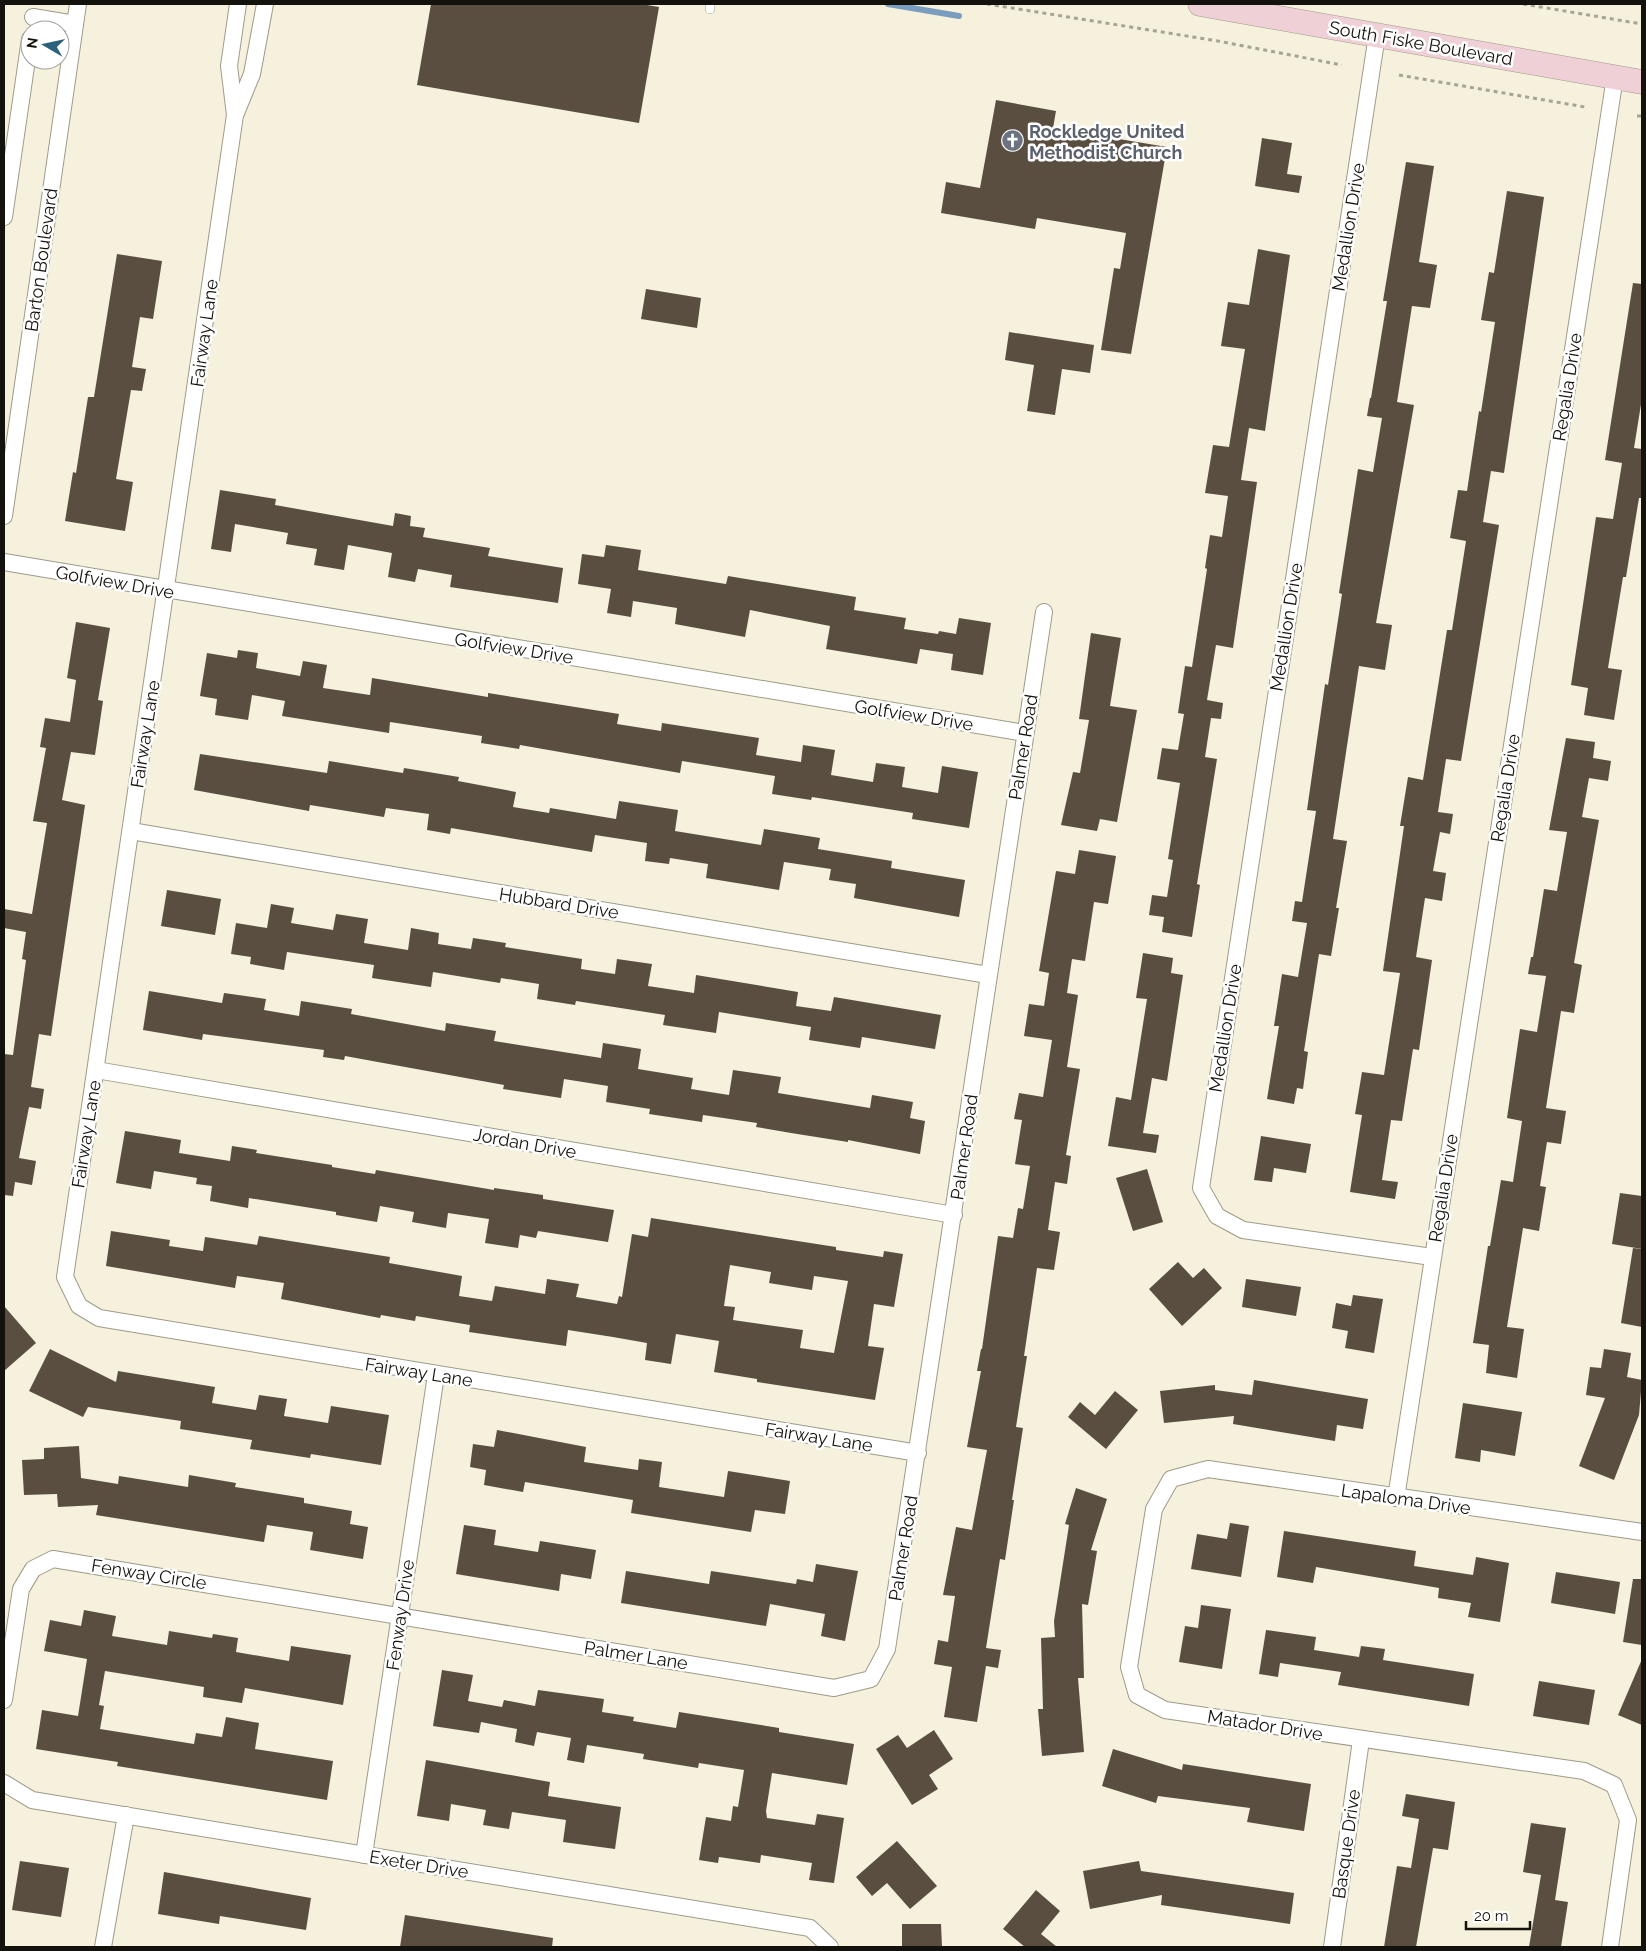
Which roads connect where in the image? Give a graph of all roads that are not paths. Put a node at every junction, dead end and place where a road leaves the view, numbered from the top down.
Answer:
1 (78, 4) edge
2 (238, 4) edge
3 (265, 4) edge
4 (1200, 4) edge
5 (33, 17) edge
6 (75, 24) junction
7 (1377, 35) junction
8 (25, 70) edge
9 (1615, 78) junction
10 (1642, 82) edge
11 (235, 115) junction
12 (4, 217) edge
13 (4, 516) edge
14 (4, 562) edge
15 (167, 591) junction
16 (1044, 612) dead end
17 (1025, 734) junction
18 (131, 831) junction
19 (988, 975) junction
20 (96, 1070) junction
21 (954, 1215) junction
22 (1432, 1258) junction
23 (436, 1374) junction
24 (918, 1453) junction
25 (1171, 1479) joint
26 (1396, 1498) junction
27 (1642, 1532) edge
28 (400, 1616) junction
29 (871, 1679) joint
30 (4, 1700) edge
31 (1361, 1740) junction
32 (4, 1784) edge
33 (126, 1815) junction
34 (364, 1855) junction
35 (103, 1947) edge
36 (830, 1947) edge
37 (1332, 1947) edge
38 (1610, 1947) edge

1 - 6 street, Barton Boulevard
2 - 11 street, Fairway Lane
3 - 11 street, Fairway Lane
4 - 7 main road, South Fiske Boulevard
5 - 6 street
6 - 13 street, Barton Boulevard
7 - 9 main road, South Fiske Boulevard
7 - 22 street, Medallion Drive
8 - 12 street
9 - 10 main road, South Fiske Boulevard
9 - 22 street, Regalia Drive
11 - 15 street, Fairway Lane
14 - 15 street, Golfview Drive
15 - 17 street, Golfview Drive
15 - 18 street, Fairway Lane
16 - 17 street, Palmer Road
17 - 19 street, Palmer Road
18 - 19 street, Hubbard Drive
18 - 20 street, Fairway Lane
19 - 21 street, Palmer Road
20 - 21 street, Jordan Drive
20 - 23 street, Fairway Lane
21 - 24 street, Palmer Road
22 - 26 street, Regalia Drive
23 - 24 street, Fairway Lane
23 - 28 street, Fenway Drive
24 - 29 street, Palmer Road
25 - 26 street, Lapaloma Drive
25 - 31 street, Matador Drive
26 - 27 street, Lapaloma Drive
28 - 29 street, Palmer Lane
28 - 30 street, Fenway Circle
28 - 34 street, Fenway Drive
31 - 37 street, Basque Drive
31 - 38 street, Matador Drive
32 - 33 street, Exeter Drive
33 - 34 street, Exeter Drive
33 - 35 street
34 - 36 street, Exeter Drive

